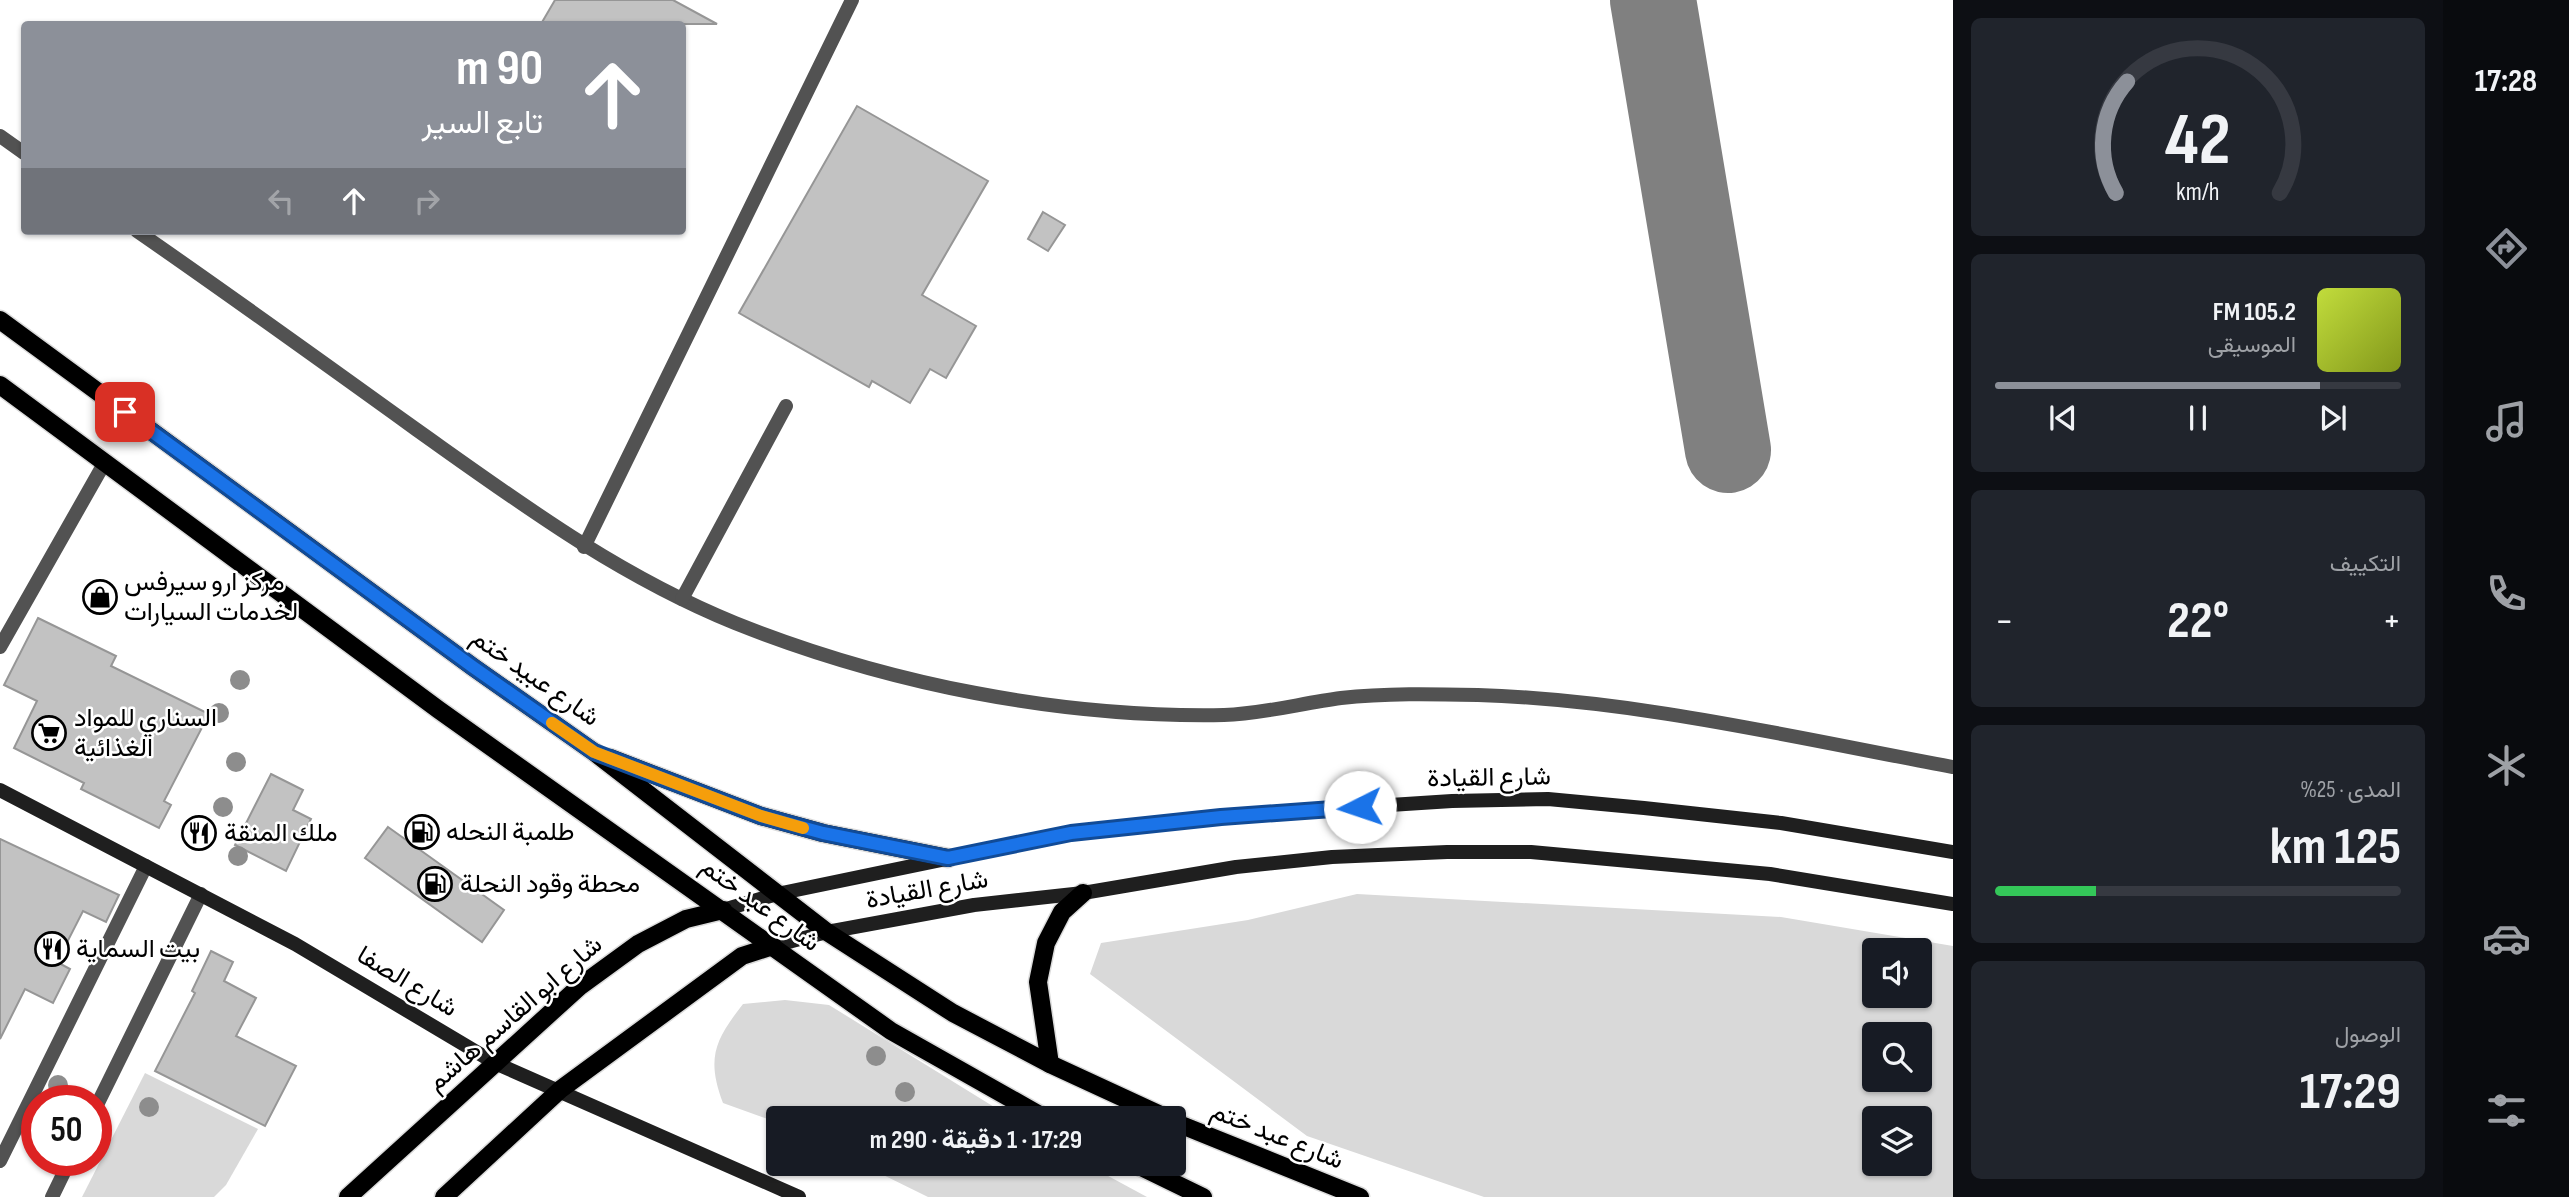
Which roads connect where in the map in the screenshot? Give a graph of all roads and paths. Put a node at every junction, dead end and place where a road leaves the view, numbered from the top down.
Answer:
1 (852, 0) edge
2 (0, 136) edge
3 (21, 151) edge
4 (143, 235) edge
5 (0, 320) edge
6 (0, 385) edge
7 (786, 406) dead end
8 (105, 462) junction
9 (584, 547) junction
10 (682, 599) junction
11 (0, 647) edge
12 (594, 752) junction
13 (1953, 767) edge
14 (0, 790) edge
15 (1953, 852) edge
16 (948, 858) junction
17 (146, 866) junction
18 (1083, 893) junction
19 (201, 894) junction
20 (777, 894) junction
21 (1953, 904) edge
22 (723, 910) junction
23 (827, 932) junction
24 (773, 946) junction
25 (495, 1063) junction
26 (1050, 1064) junction
27 (107, 1085) edge
28 (561, 1089) junction
29 (1024, 1106) edge
30 (1141, 1106) edge
31 (1186, 1127) edge
32 (0, 1161) edge
33 (62, 1176) edge
34 (1160, 1176) edge
35 (52, 1197) edge
36 (348, 1197) edge
37 (444, 1197) edge
38 (799, 1197) edge
39 (1203, 1197) edge
40 (1360, 1197) edge

1 - 9 street
2 - 3 street
4 - 9 street
5 - 12 main road, شارع عبيد ختم
6 - 8 main road
7 - 10 street
8 - 11 street
8 - 22 main road, شارع عبد ختم
9 - 10 street
10 - 13 street
12 - 16 main road
12 - 20 main road, شارع عبيد ختم
14 - 17 main road, شارع الصفا
15 - 16 main road, شارع القيادة
16 - 20 main road, شارع القيادة
17 - 19 main road, شارع الصفا
17 - 32 street
18 - 21 main road, شارع القيادة
18 - 23 main road, شارع القيادة
18 - 26 main road
19 - 25 main road, شارع الصفا
19 - 27 street
20 - 22 main road, شارع ابو القاسم هاشم
20 - 23 main road, شارع عبيد ختم
22 - 24 main road, شارع عبد ختم
22 - 25 main road, شارع ابو القاسم هاشم
23 - 24 main road
23 - 26 main road, شارع عبيد ختم
24 - 28 main road
24 - 29 main road, شارع عبد ختم
25 - 28 main road, شارع الصفا
25 - 36 main road, شارع ابو القاسم هاشم
26 - 30 main road
28 - 37 main road
28 - 38 main road, شارع الصفا
31 - 40 main road, شارع عبد ختم
33 - 35 street
34 - 39 main road

